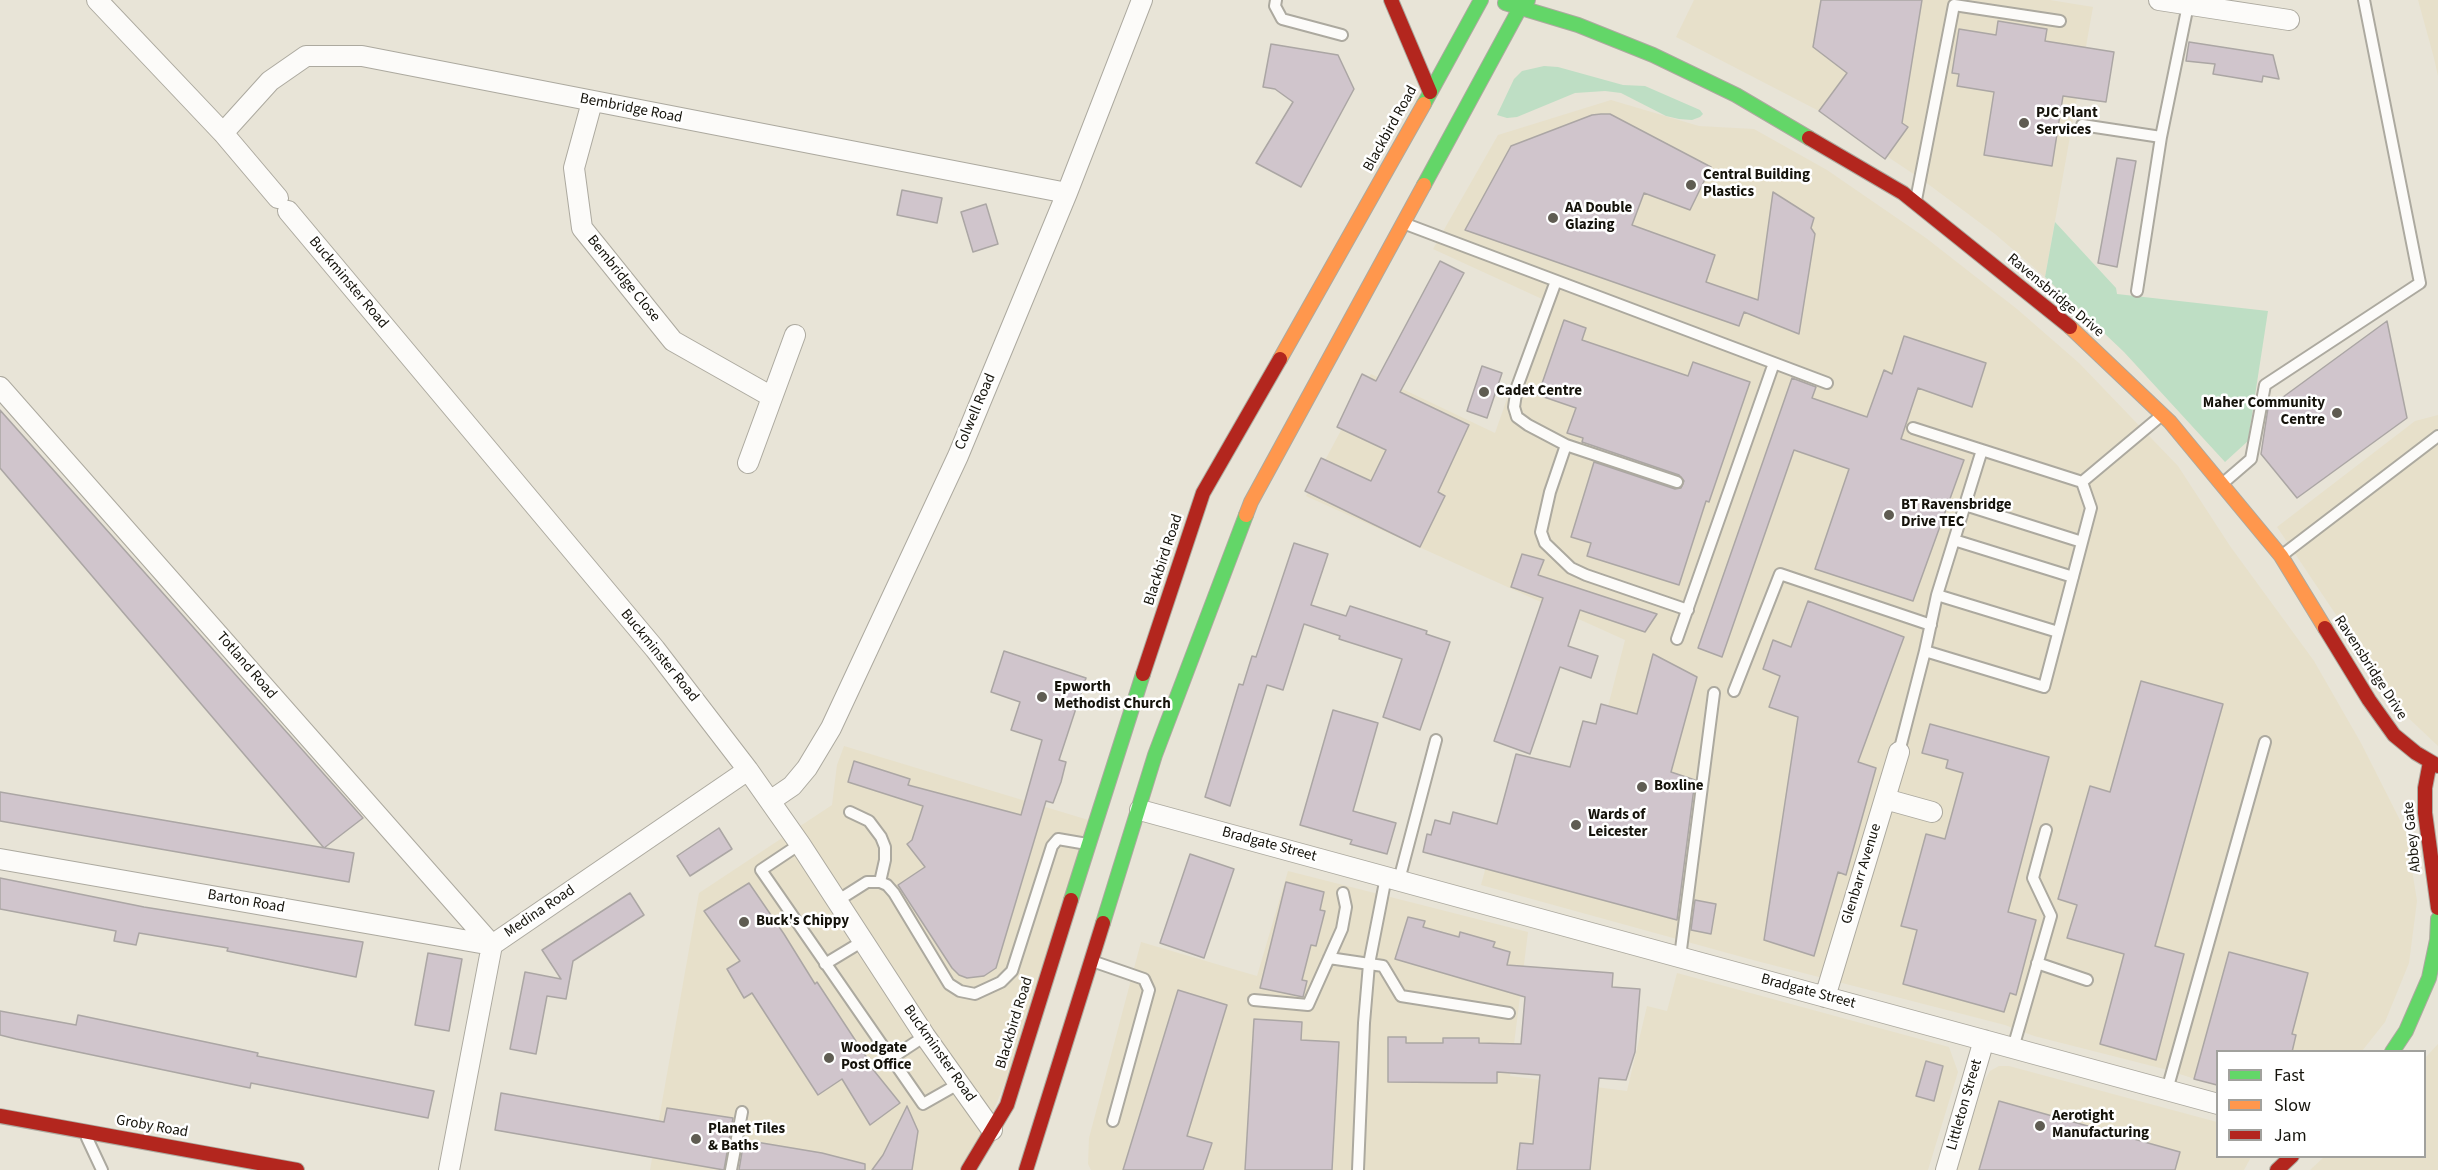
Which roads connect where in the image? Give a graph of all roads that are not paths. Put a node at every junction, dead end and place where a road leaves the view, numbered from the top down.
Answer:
1 (97, 0) edge
2 (1142, 0) edge
3 (1276, 0) edge
4 (1391, 0) edge
5 (1481, 0) edge
6 (1494, 0) edge
7 (2159, 0) edge
8 (2364, 0) edge
9 (1524, 4) edge
10 (2188, 5) junction
11 (2289, 20) dead end
12 (2060, 21) dead end
13 (1342, 35) dead end
14 (1431, 92) junction
15 (592, 102) junction
16 (2082, 125) dead end
17 (223, 133) junction
18 (2161, 137) junction
19 (1067, 193) junction
20 (1916, 203) junction
21 (1403, 223) junction
22 (1556, 281) junction
23 (2137, 291) dead end
24 (795, 335) dead end
25 (1774, 363) junction
26 (1827, 382) dead end
27 (0, 387) edge
28 (772, 397) junction
29 (2162, 415) junction
30 (1913, 428) dead end
31 (2438, 436) edge
32 (1566, 445) junction
33 (1982, 450) junction
34 (748, 463) dead end
35 (1677, 482) dead end
36 (2082, 482) junction
37 (2221, 484) junction
38 (1965, 506) junction
39 (1954, 540) junction
40 (2082, 543) junction
41 (2281, 556) junction
42 (2073, 577) junction
43 (1937, 595) junction
44 (1688, 609) junction
45 (1931, 625) junction
46 (2058, 632) junction
47 (1677, 639) dead end
48 (1925, 651) junction
49 (1734, 691) dead end
50 (1714, 693) dead end
51 (1436, 740) dead end
52 (2265, 742) dead end
53 (1899, 752) joint
54 (2434, 764) edge
55 (748, 770) junction
56 (1885, 799) junction
57 (770, 801) junction
58 (1140, 810) junction
59 (850, 812) dead end
60 (1932, 812) dead end
61 (2046, 830) dead end
62 (800, 844) junction
63 (1088, 844) junction
64 (0, 860) edge
65 (1393, 879) junction
66 (880, 882) junction
67 (1343, 892) dead end
68 (837, 901) junction
69 (2438, 908) edge
70 (2438, 919) edge
71 (2438, 940) edge
72 (863, 941) junction
73 (492, 945) junction
74 (1680, 957) junction
75 (1329, 958) junction
76 (1091, 961) junction
77 (2037, 963) junction
78 (825, 964) junction
79 (1370, 964) junction
80 (2087, 980) dead end
81 (1826, 997) junction
82 (1254, 1000) dead end
83 (1509, 1013) dead end
84 (925, 1036) junction
85 (1984, 1040) junction
86 (2013, 1048) junction
87 (2393, 1050) edge
88 (890, 1059) junction
89 (960, 1083) junction
90 (2167, 1090) junction
91 (2216, 1104) edge
92 (742, 1112) dead end
93 (0, 1116) edge
94 (1113, 1121) dead end
95 (992, 1130) junction
96 (84, 1131) junction
97 (2290, 1158) edge
98 (238, 1165) edge
99 (102, 1170) edge
100 (297, 1170) edge
101 (449, 1170) edge
102 (731, 1170) edge
103 (968, 1170) edge
104 (1026, 1170) edge
105 (1358, 1170) edge
106 (1946, 1170) edge
107 (2277, 1170) edge

1 - 17 street, Buckminster Road
2 - 19 street, Colwell Road
3 - 13 lane
4 - 14 main road
5 - 14 main road, Blackbird Road
6 - 9 main road, Ravensbridge Drive
7 - 10 street
8 - 37 lane
9 - 20 main road, Ravensbridge Drive
9 - 21 main road
10 - 11 street
10 - 18 lane
12 - 20 lane
14 - 63 main road, Blackbird Road
15 - 17 street, Bembridge Road
15 - 19 street, Bembridge Road
15 - 28 street, Bembridge Close
16 - 18 lane
17 - 55 street, Buckminster Road
18 - 23 lane
19 - 57 street, Colwell Road
20 - 29 main road, Ravensbridge Drive
21 - 22 lane
21 - 58 main road
22 - 25 lane
22 - 32 lane
24 - 28 street
25 - 26 lane
25 - 44 lane
27 - 73 street, Totland Road
28 - 34 street
29 - 36 lane
29 - 37 main road, Ravensbridge Drive
30 - 33 lane
31 - 41 lane
32 - 35 lane
32 - 44 lane
33 - 36 lane
33 - 38 lane
36 - 40 lane
37 - 41 main road, Ravensbridge Drive
38 - 39 lane
38 - 40 lane
39 - 42 lane
39 - 43 lane
40 - 42 lane
41 - 54 main road, Ravensbridge Drive
42 - 46 lane
43 - 45 lane
43 - 46 lane
44 - 47 lane
45 - 48 lane
45 - 49 lane
46 - 48 lane
48 - 53 lane
50 - 74 lane
51 - 65 lane
52 - 90 lane
53 - 56 street, Glenbarr Avenue
54 - 69 main road, Abbey Gate
55 - 57 street, Buckminster Road
55 - 73 street, Medina Road
56 - 60 street
56 - 81 street, Glenbarr Avenue
57 - 62 street, Buckminster Road
58 - 65 street, Bradgate Street
58 - 76 main road
59 - 66 lane
61 - 77 lane
62 - 68 street, Buckminster Road
62 - 78 lane
63 - 66 lane
63 - 95 main road, Blackbird Road
64 - 73 street, Barton Road
65 - 74 street, Bradgate Street
65 - 79 lane
66 - 68 lane
67 - 75 lane
68 - 72 street, Buckminster Road
70 - 71 main road
71 - 87 main road
72 - 78 lane
72 - 84 street, Buckminster Road
73 - 101 street, Medina Road
74 - 81 street, Bradgate Street
75 - 79 lane
75 - 82 lane
76 - 94 lane
76 - 104 main road
77 - 80 lane
77 - 86 lane
78 - 88 lane
79 - 83 lane
79 - 105 lane
81 - 85 street, Bradgate Street
84 - 88 lane
84 - 89 street, Buckminster Road
85 - 86 street, Bradgate Street
85 - 106 street, Littleton Street
86 - 90 street, Bradgate Street
88 - 89 lane
89 - 95 street, Buckminster Road
90 - 91 street, Bradgate Street
92 - 102 lane
93 - 96 main road, Groby Road
95 - 103 main road, Blackbird Road
96 - 98 main road, Groby Road
96 - 99 lane
97 - 107 main road
98 - 100 main road, Groby Road

